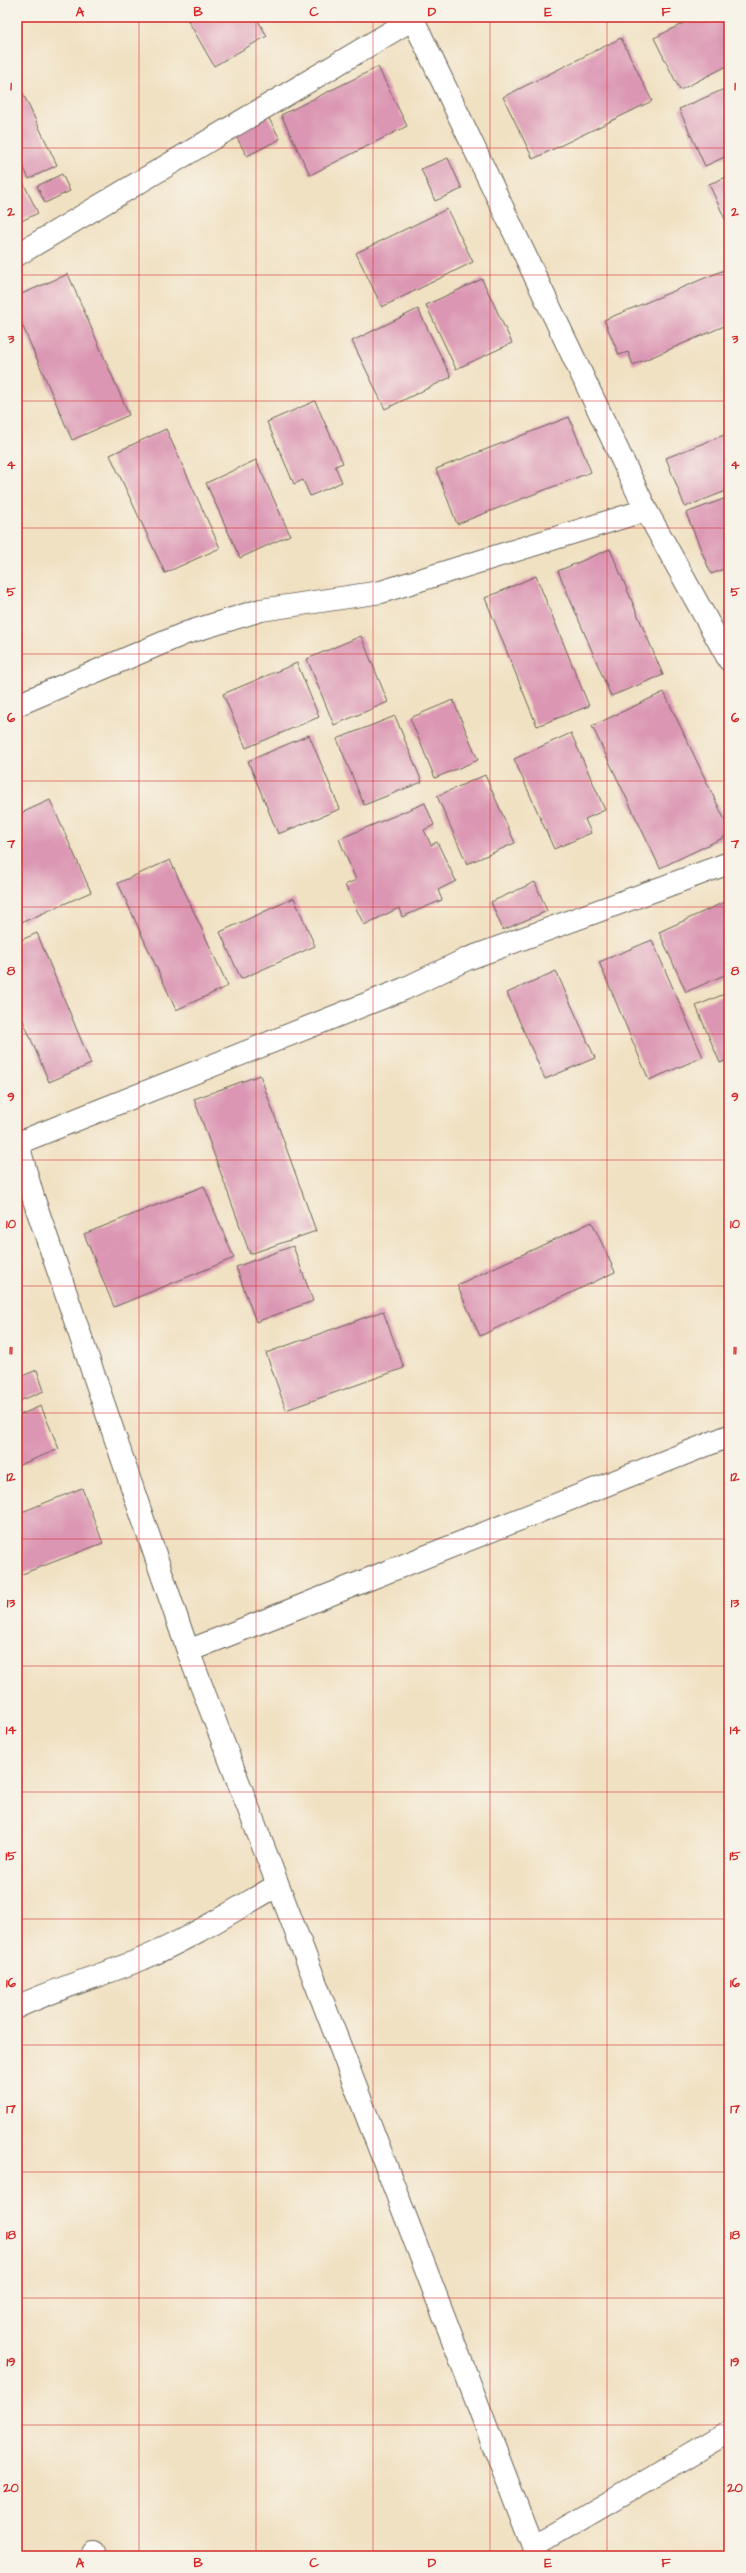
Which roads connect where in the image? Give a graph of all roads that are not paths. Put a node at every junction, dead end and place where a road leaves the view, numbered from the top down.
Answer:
1 (413, 18) edge
2 (17, 255) edge
3 (646, 510) junction
4 (729, 660) edge
5 (17, 705) edge
6 (729, 863) edge
7 (17, 1142) edge
8 (25, 1200) edge
9 (729, 1436) edge
10 (188, 1651) junction
11 (278, 1885) junction
12 (17, 2007) edge
13 (729, 2432) edge
14 (534, 2551) edge

1 - 2 street
1 - 3 street
3 - 4 street
3 - 5 street
6 - 7 street
7 - 8 street
8 - 10 street
9 - 10 street
10 - 11 street
11 - 12 street
11 - 14 street
13 - 14 street

